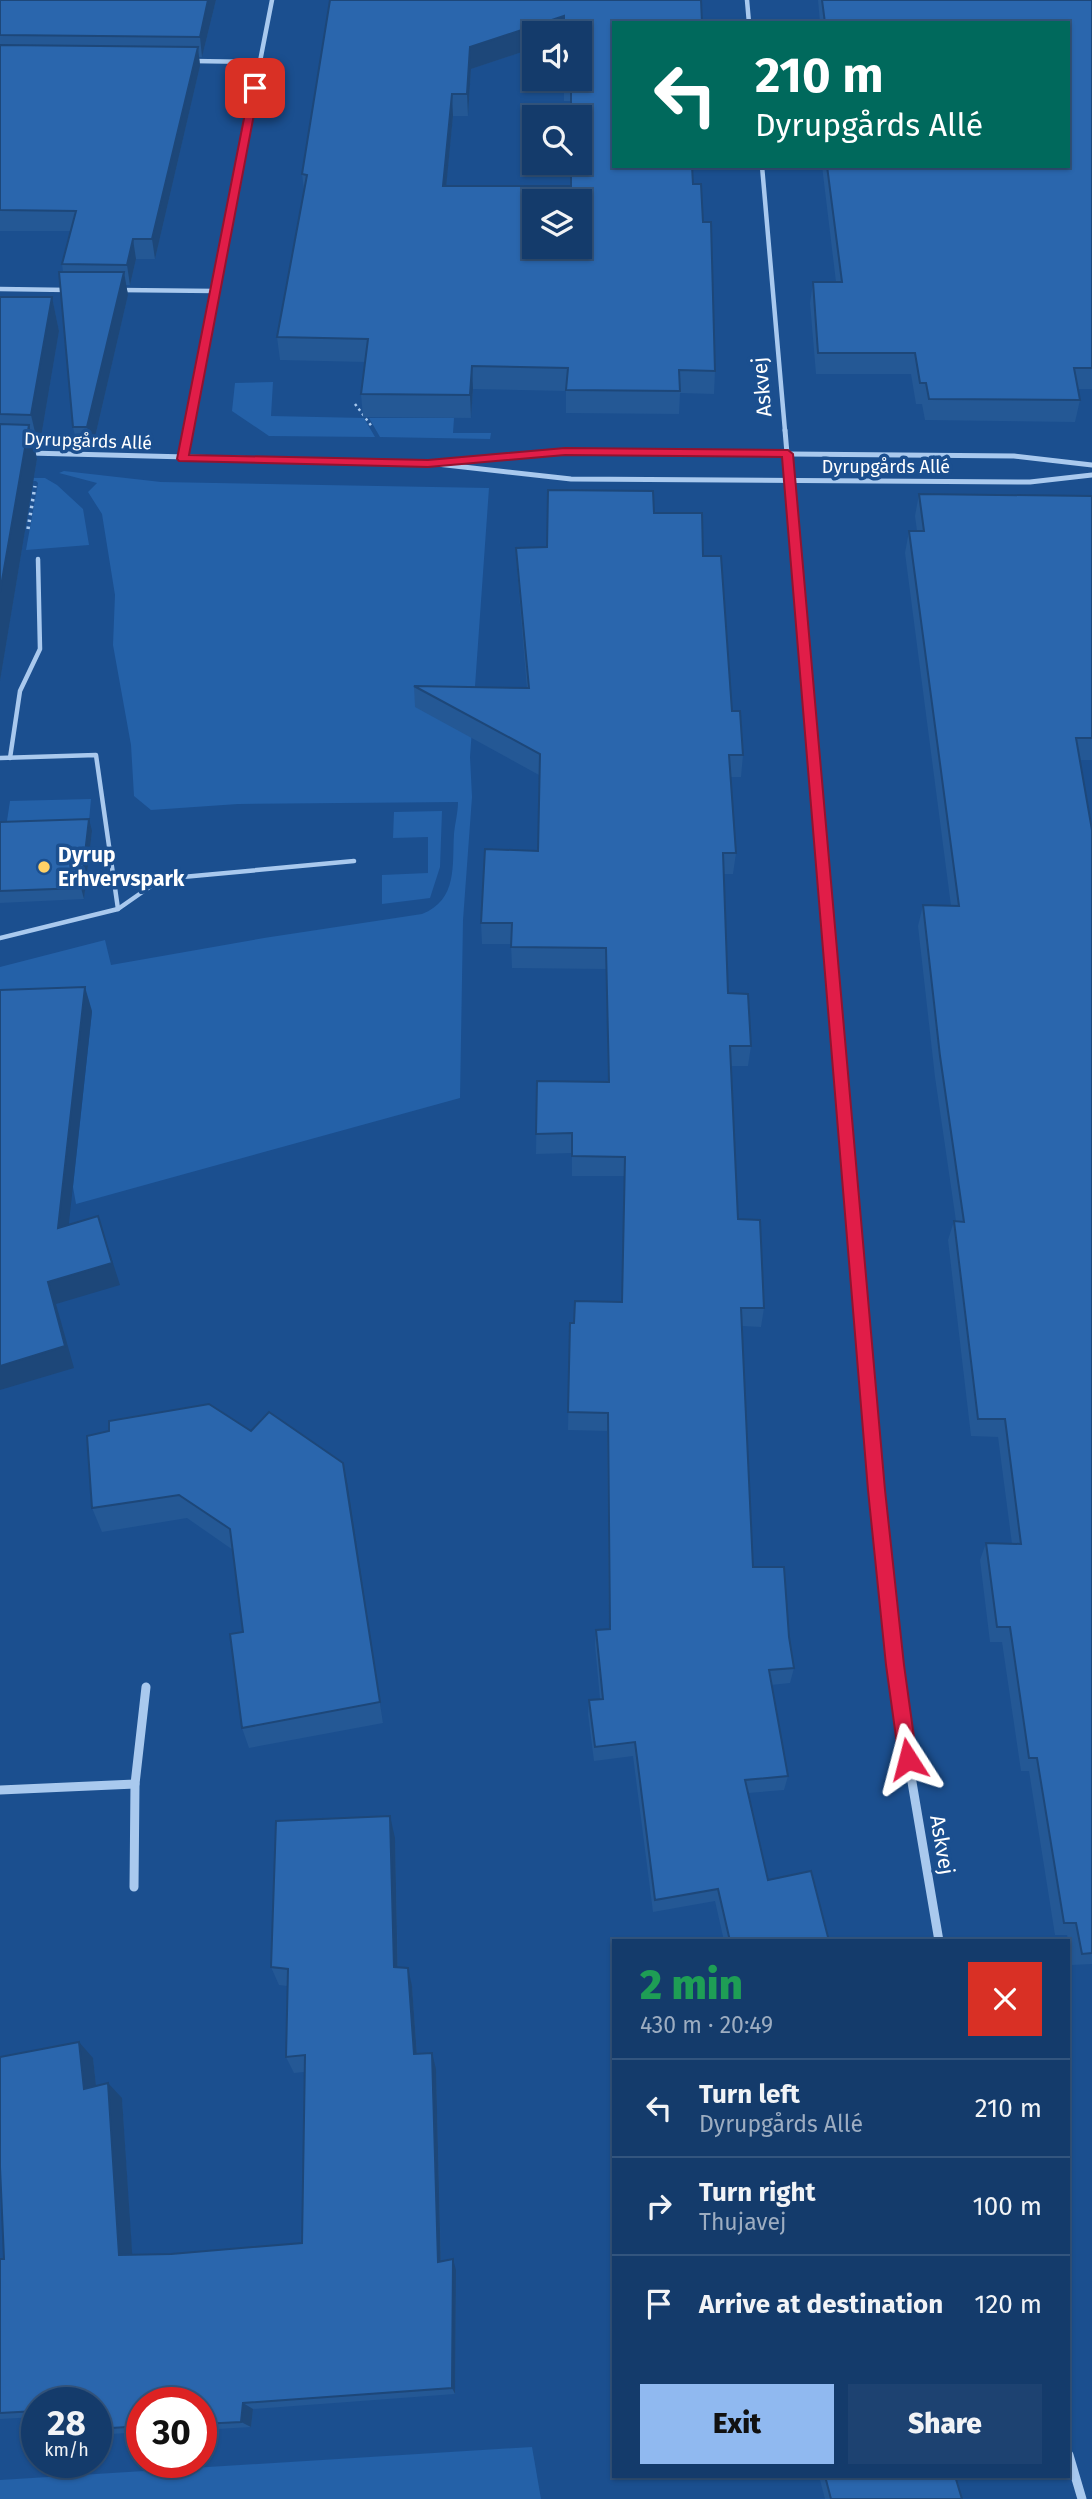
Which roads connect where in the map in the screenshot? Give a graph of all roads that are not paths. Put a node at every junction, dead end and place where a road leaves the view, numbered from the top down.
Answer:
1 (272, 0) edge
2 (747, 0) edge
3 (749, 21) edge
4 (182, 61) edge
5 (260, 62) junction
6 (762, 168) edge
7 (0, 289) edge
8 (79, 290) edge
9 (107, 290) edge
10 (215, 291) junction
11 (23, 453) edge
12 (788, 454) junction
13 (183, 459) junction
14 (428, 463) junction
15 (1092, 464) edge
16 (1092, 475) edge
17 (790, 480) junction
18 (38, 559) road end
19 (0, 758) edge
20 (10, 758) junction
21 (354, 861) dead end
22 (118, 909) junction
23 (0, 938) edge
24 (146, 1687) dead end
25 (135, 1784) junction
26 (0, 1790) edge
27 (134, 1887) dead end
28 (939, 1939) edge
29 (1070, 2458) edge
30 (1082, 2499) edge

1 - 5 street
2 - 3 street
4 - 5 street
5 - 10 street
6 - 12 street, Askvej
7 - 8 street
9 - 10 street
10 - 13 street
11 - 13 street, Dyrupgårds Allé
12 - 14 street, Dyrupgårds Allé
12 - 15 street, Dyrupgårds Allé
12 - 17 street, Askvej
13 - 14 street, Dyrupgårds Allé
14 - 17 street, Dyrupgårds Allé
16 - 17 street, Dyrupgårds Allé
17 - 28 street, Askvej
18 - 20 lane
19 - 20 lane
20 - 22 lane
21 - 22 lane
22 - 23 lane
24 - 25 street
25 - 26 street
25 - 27 street
29 - 30 street

